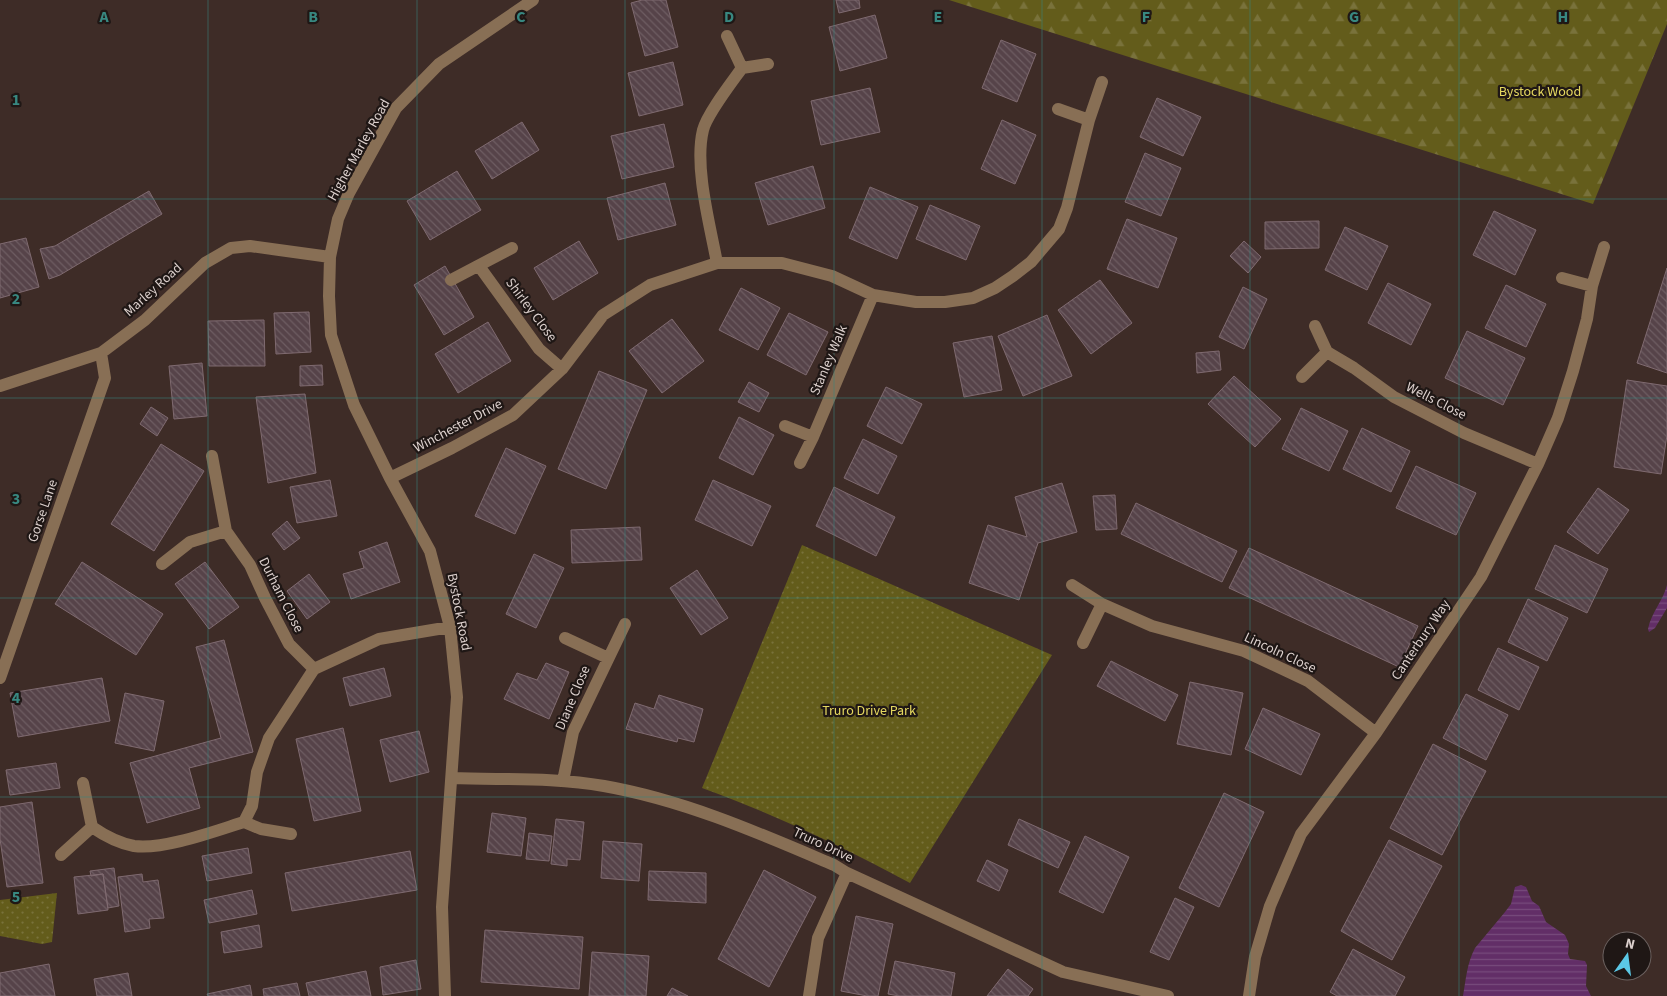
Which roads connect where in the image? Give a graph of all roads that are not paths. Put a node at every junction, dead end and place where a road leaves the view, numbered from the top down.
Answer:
1 (533, 0) edge
2 (726, 36) dead end
3 (768, 64) dead end
4 (742, 68) junction
5 (1102, 82) dead end
6 (1058, 109) dead end
7 (1089, 120) junction
8 (1604, 247) dead end
9 (512, 248) dead end
10 (330, 257) junction
11 (717, 263) junction
12 (479, 266) junction
13 (1562, 278) dead end
14 (451, 280) dead end
15 (1592, 286) junction
16 (873, 295) junction
17 (1315, 326) dead end
18 (1327, 352) junction
19 (101, 353) junction
20 (562, 369) junction
21 (1302, 377) dead end
22 (0, 386) edge
23 (785, 426) dead end
24 (813, 437) junction
25 (212, 456) dead end
26 (800, 463) dead end
27 (1538, 464) junction
28 (390, 478) junction
29 (226, 531) junction
30 (162, 564) dead end
31 (1072, 585) dead end
32 (1102, 604) junction
33 (625, 624) dead end
34 (450, 627) junction
35 (565, 638) dead end
36 (1083, 643) dead end
37 (608, 658) junction
38 (314, 669) junction
39 (0, 678) edge
40 (1376, 733) junction
41 (452, 778) junction
42 (563, 781) junction
43 (83, 783) dead end
44 (244, 822) junction
45 (92, 827) junction
46 (291, 834) dead end
47 (61, 855) dead end
48 (847, 873) junction
49 (445, 996) edge
50 (809, 996) edge
51 (1168, 996) edge
52 (1249, 996) edge

1 - 10 street, Higher Marley Road
2 - 4 street
3 - 4 street
4 - 11 street
5 - 7 street, Winchester Drive
6 - 7 street
7 - 16 street, Winchester Drive
8 - 15 street, Canterbury Way
9 - 12 street
10 - 19 street, Marley Road
10 - 28 street, Bystock Road
11 - 16 street, Winchester Drive
11 - 20 street, Winchester Drive
12 - 14 street
12 - 20 street, Shirley Close
13 - 15 street
15 - 27 street, Canterbury Way
16 - 24 street, Stanley Walk
17 - 18 street
18 - 21 street
18 - 27 street, Wells Close
19 - 22 street, Marley Road
19 - 39 street, Gorse Lane
20 - 28 street, Winchester Drive
23 - 24 street
24 - 26 street, Stanley Walk
25 - 29 street, Durham Close
27 - 40 street, Canterbury Way
28 - 34 street, Bystock Road
29 - 30 street
29 - 38 street, Durham Close
31 - 32 street, Lincoln Close
32 - 36 street
32 - 40 street, Lincoln Close
33 - 37 street, Diane Close
34 - 38 street
34 - 41 street, Bystock Road
35 - 37 street, Diane Close
37 - 42 street, Diane Close
38 - 44 street
40 - 52 street, Canterbury Way
41 - 42 street, Truro Drive
41 - 49 street, Bystock Road
42 - 48 street, Truro Drive
43 - 45 street
44 - 45 street
44 - 46 street
45 - 47 street
48 - 50 street
48 - 51 street, Truro Drive

